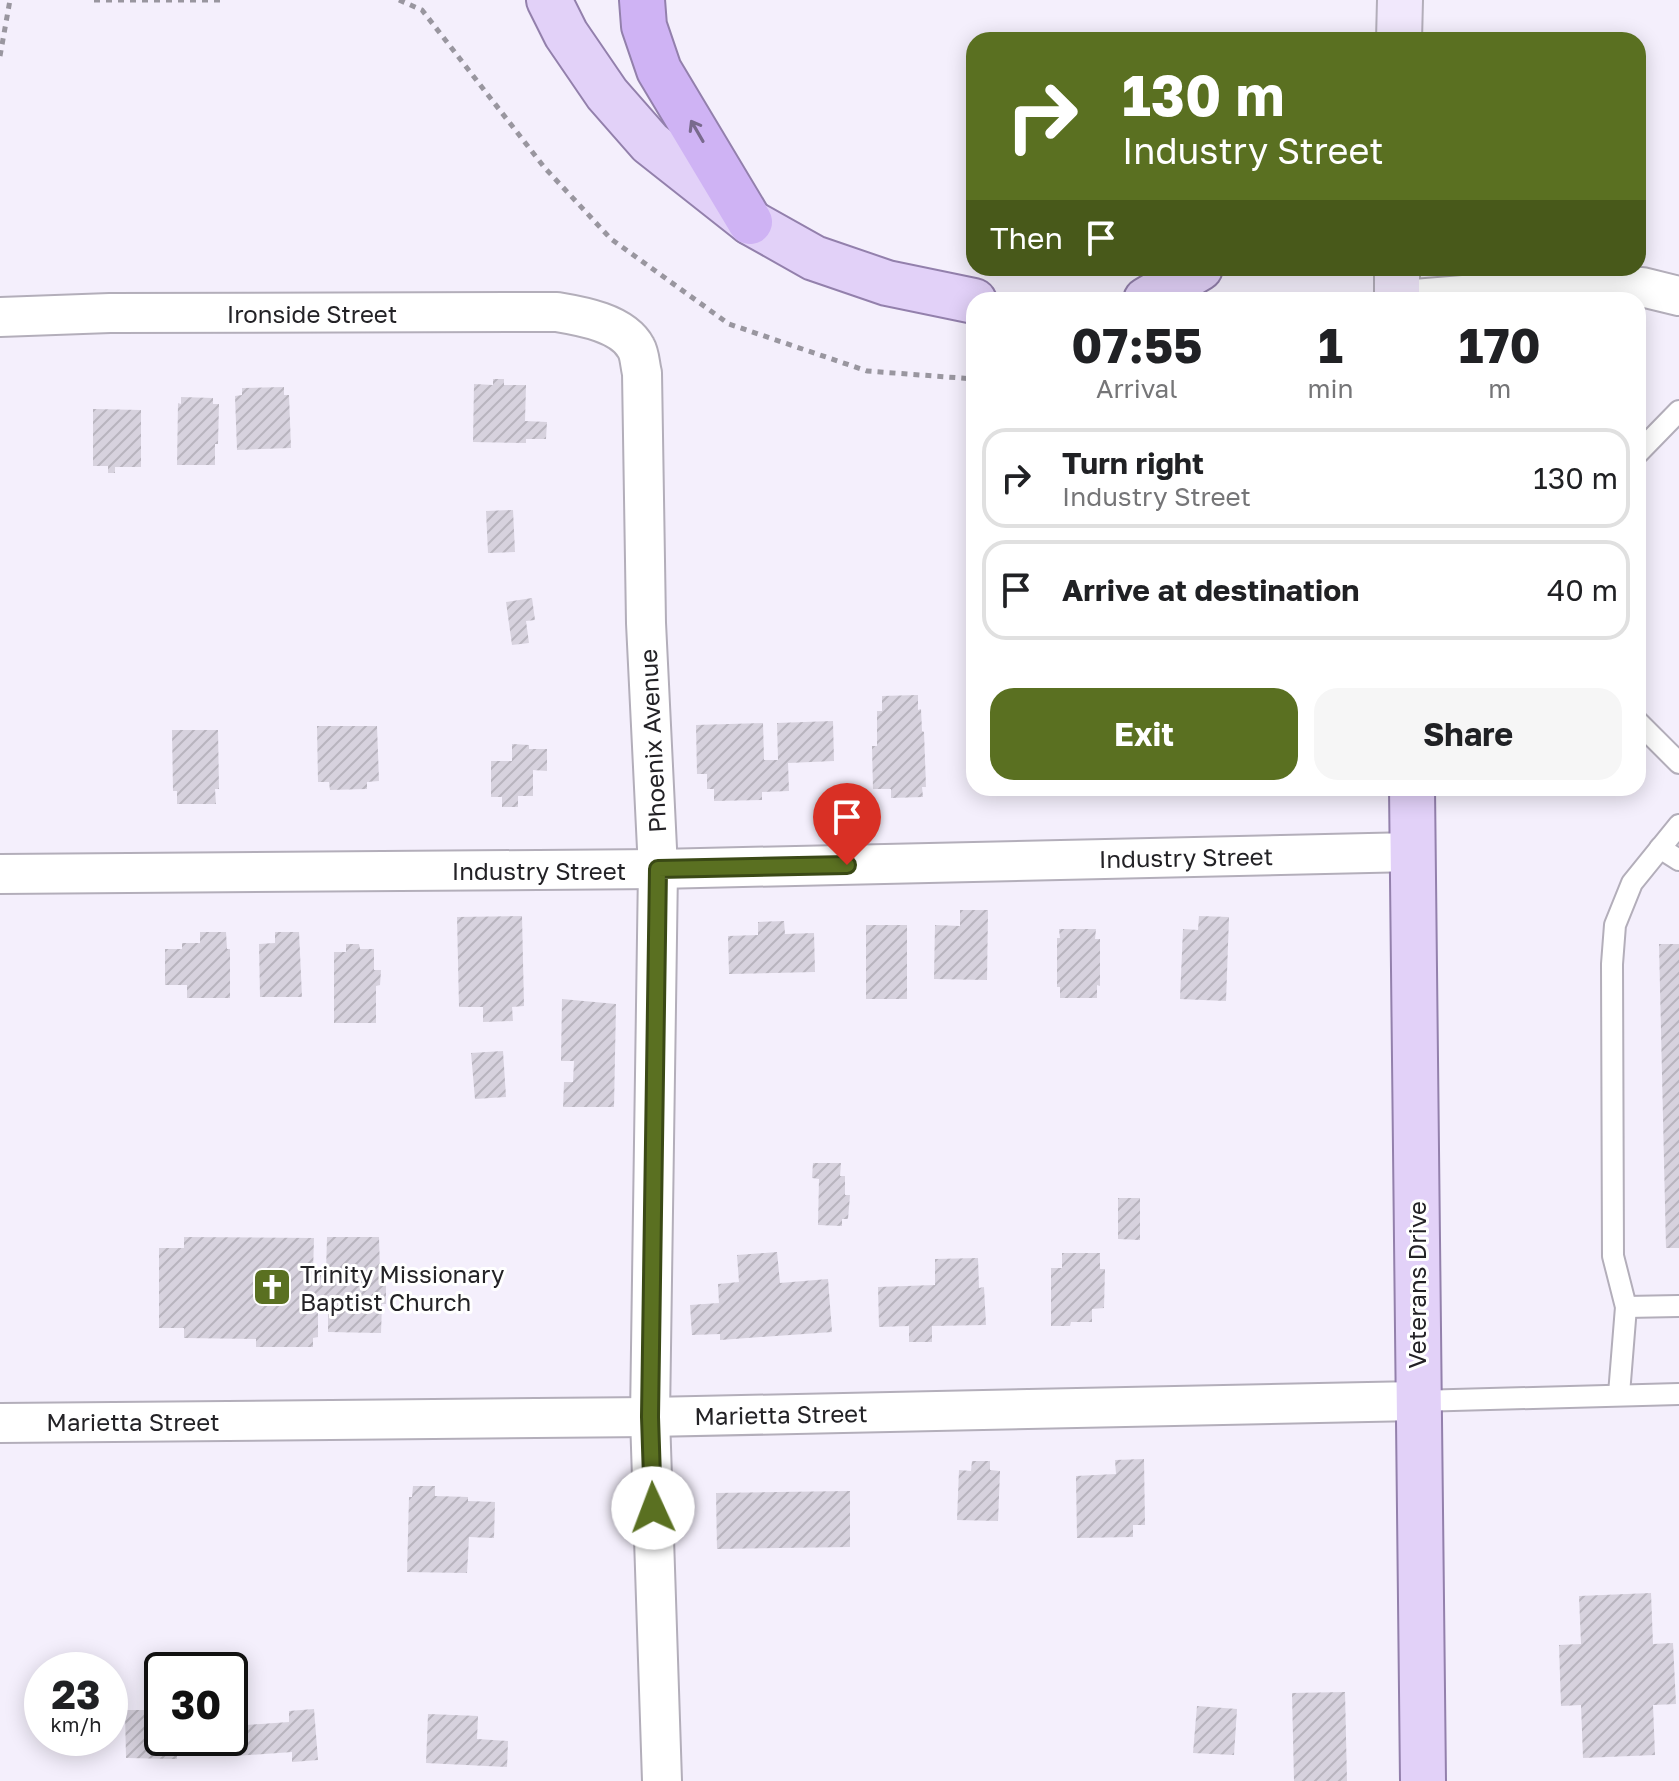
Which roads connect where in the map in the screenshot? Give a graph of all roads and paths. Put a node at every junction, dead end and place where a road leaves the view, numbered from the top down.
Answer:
1 (10, 0) edge
2 (94, 0) edge
3 (224, 0) edge
4 (399, 0) edge
5 (522, 0) edge
6 (549, 0) edge
7 (642, 0) edge
8 (1400, 0) edge
9 (1399, 32) edge
10 (0, 56) edge
11 (607, 94) junction
12 (750, 222) junction
13 (1186, 276) edge
14 (1160, 292) edge
15 (1500, 292) edge
16 (1679, 296) edge
17 (966, 299) edge
18 (0, 317) edge
19 (621, 333) joint
20 (966, 378) edge
21 (1679, 411) edge
22 (1646, 445) edge
23 (1646, 730) edge
24 (1679, 763) edge
25 (1412, 796) edge
26 (1679, 825) edge
27 (1660, 848) junction
28 (1413, 852) junction
29 (1679, 860) edge
30 (658, 869) junction
31 (0, 874) edge
32 (1679, 1306) edge
33 (1626, 1307) junction
34 (1619, 1394) junction
35 (1679, 1394) edge
36 (1417, 1401) junction
37 (650, 1417) junction
38 (0, 1423) edge
39 (662, 1781) edge
40 (1423, 1781) edge

1 - 10 path
2 - 3 path
4 - 20 path
5 - 11 main road
6 - 11 main road
12 -> 7 highway
8 - 9 main road
11 - 12 main road
12 - 17 main road
13 - 14 main road
15 - 16 street
18 - 19 street, Ironside Street
19 - 30 street, Phoenix Avenue
21 - 22 lane
23 - 24 lane
25 - 28 main road, Veterans Drive
26 - 27 lane
27 - 29 lane
27 - 33 lane
28 - 30 street, Industry Street
28 - 36 main road, Veterans Drive
30 - 31 street, Industry Street
30 - 37 street, Phoenix Avenue
32 - 33 lane
33 - 34 lane
34 - 35 lane
34 - 36 lane
36 - 37 street, Marietta Street
36 - 40 main road, Veterans Drive
37 - 38 street, Marietta Street
37 - 39 street, Phoenix Avenue

